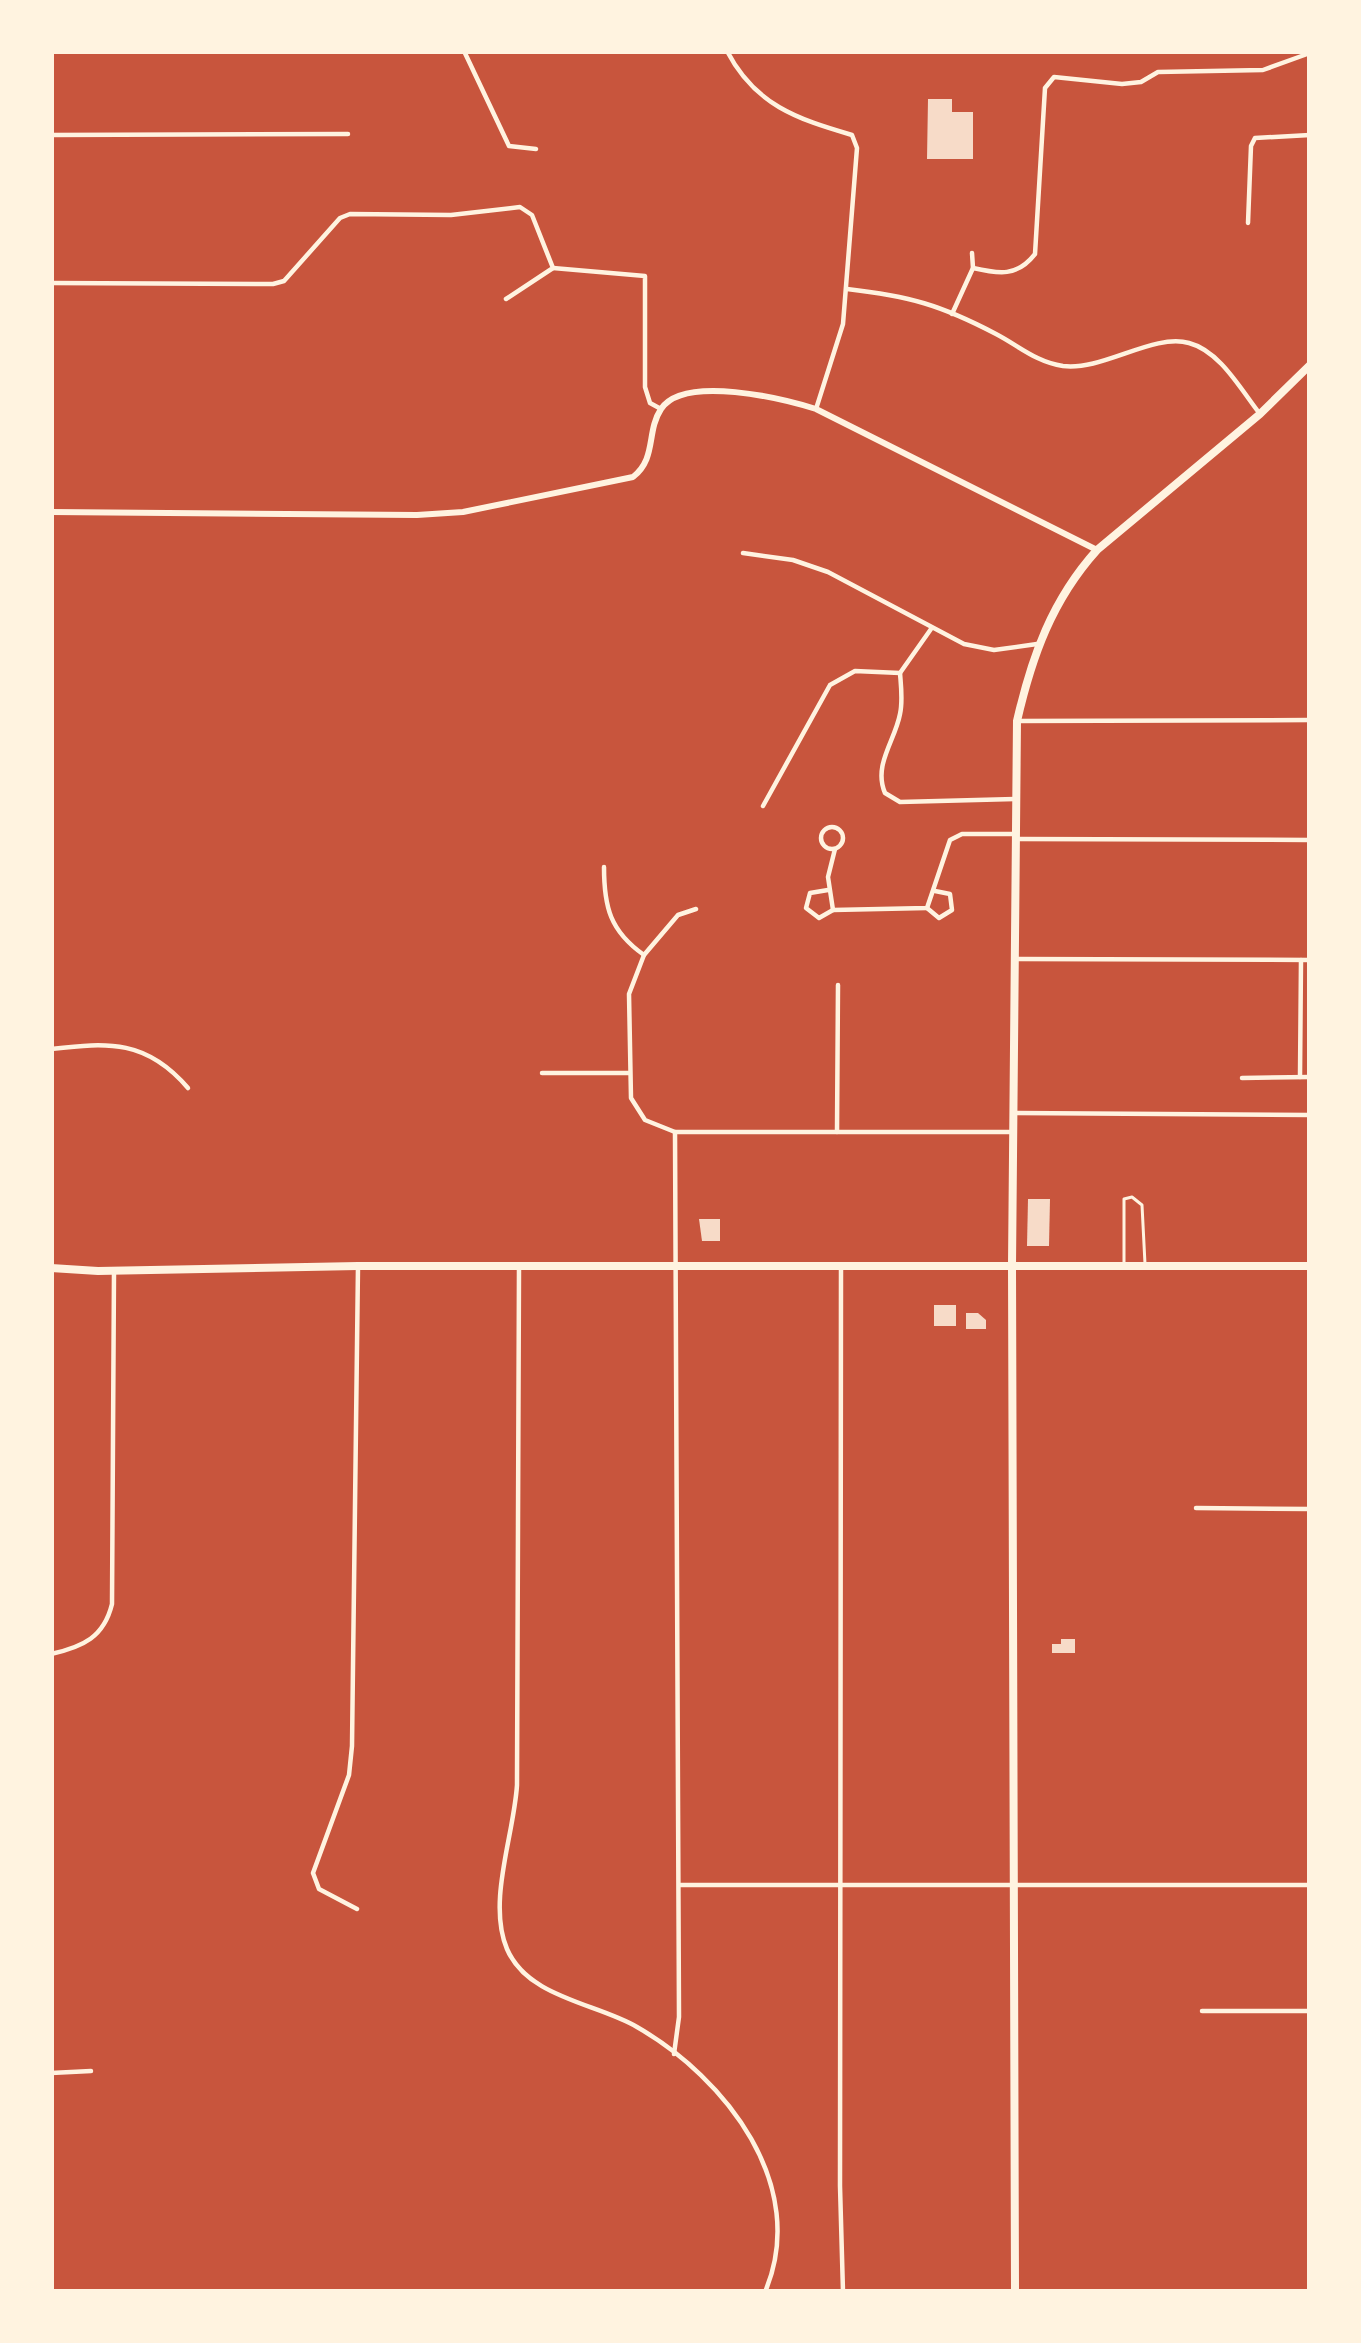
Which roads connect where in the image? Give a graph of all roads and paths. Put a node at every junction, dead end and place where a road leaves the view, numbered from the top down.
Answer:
1 (464, 51) edge
2 (727, 51) edge
3 (1310, 53) edge
4 (348, 134) dead end
5 (51, 135) edge
6 (1310, 135) edge
7 (536, 149) dead end
8 (1248, 223) dead end
9 (972, 253) dead end
10 (553, 268) junction
11 (973, 268) junction
12 (51, 283) edge
13 (847, 289) junction
14 (506, 298) dead end
15 (952, 314) junction
16 (1310, 365) edge
17 (661, 409) junction
18 (816, 409) junction
19 (1260, 413) junction
20 (51, 512) edge
21 (1097, 550) junction
22 (743, 553) dead end
23 (931, 629) junction
24 (1037, 644) junction
25 (900, 673) junction
26 (1310, 720) edge
27 (1017, 721) junction
28 (1015, 799) junction
29 (764, 806) dead end
30 (1015, 837) junction
31 (1310, 840) edge
32 (835, 849) dead end
33 (604, 867) dead end
34 (828, 890) junction
35 (932, 892) junction
36 (927, 908) junction
37 (696, 909) dead end
38 (832, 910) junction
39 (644, 955) junction
40 (1017, 959) junction
41 (1301, 960) junction
42 (1310, 960) edge
43 (838, 985) dead end
44 (51, 1049) edge
45 (542, 1072) dead end
46 (629, 1072) junction
47 (1300, 1077) junction
48 (1310, 1077) edge
49 (1242, 1078) dead end
50 (188, 1088) dead end
51 (1015, 1113) junction
52 (1310, 1115) edge
53 (675, 1132) junction
54 (837, 1132) junction
55 (1015, 1132) junction
56 (1012, 1265) junction
57 (358, 1266) junction
58 (519, 1266) junction
59 (679, 1266) junction
60 (841, 1266) junction
61 (1124, 1266) junction
62 (1144, 1266) junction
63 (1310, 1266) edge
64 (51, 1268) edge
65 (114, 1271) junction
66 (1196, 1508) dead end
67 (1310, 1509) edge
68 (51, 1654) edge
69 (679, 1885) junction
70 (842, 1885) junction
71 (1015, 1885) junction
72 (1310, 1885) edge
73 (357, 1909) dead end
74 (1202, 2011) dead end
75 (1310, 2011) edge
76 (674, 2054) junction
77 (91, 2071) dead end
78 (51, 2073) edge
79 (765, 2292) edge
80 (843, 2292) edge
81 (1015, 2292) edge

1 - 7 street
2 - 13 street
3 - 11 street
4 - 5 street
6 - 8 street
9 - 11 street
10 - 12 street
10 - 14 street
10 - 17 street
11 - 15 street
13 - 15 street
13 - 18 street
15 - 19 street
16 - 19 main road
17 - 18 street
17 - 20 street
18 - 21 street
19 - 21 main road
21 - 24 main road
22 - 23 street
23 - 24 street
23 - 25 street
24 - 27 main road
25 - 28 street
25 - 29 street
26 - 27 street
27 - 28 main road
28 - 30 main road
30 - 31 street
30 - 35 street
30 - 40 main road
32 - 34 street
33 - 39 street
34 - 38 street
34 - 38 street
35 - 36 street
35 - 36 street
36 - 38 street
37 - 39 street
39 - 46 street
40 - 41 street
40 - 51 main road
41 - 42 street
41 - 47 street
43 - 54 street
44 - 50 street
45 - 46 street
46 - 53 street
47 - 48 street
47 - 49 street
51 - 52 street
51 - 55 main road
53 - 54 street
53 - 59 street
54 - 55 street
55 - 56 main road
56 - 60 main road
56 - 61 main road
56 - 71 main road
57 - 58 main road
57 - 65 main road
57 - 73 street
58 - 59 main road
58 - 76 street
59 - 60 main road
59 - 69 street
60 - 70 street
61 - 62 main road
61 - 62 lane
62 - 63 main road
64 - 65 main road
65 - 68 street
66 - 67 street
69 - 70 street
69 - 76 street
70 - 71 street
70 - 80 street
71 - 72 street
71 - 81 main road
74 - 75 street
76 - 79 street
77 - 78 street

